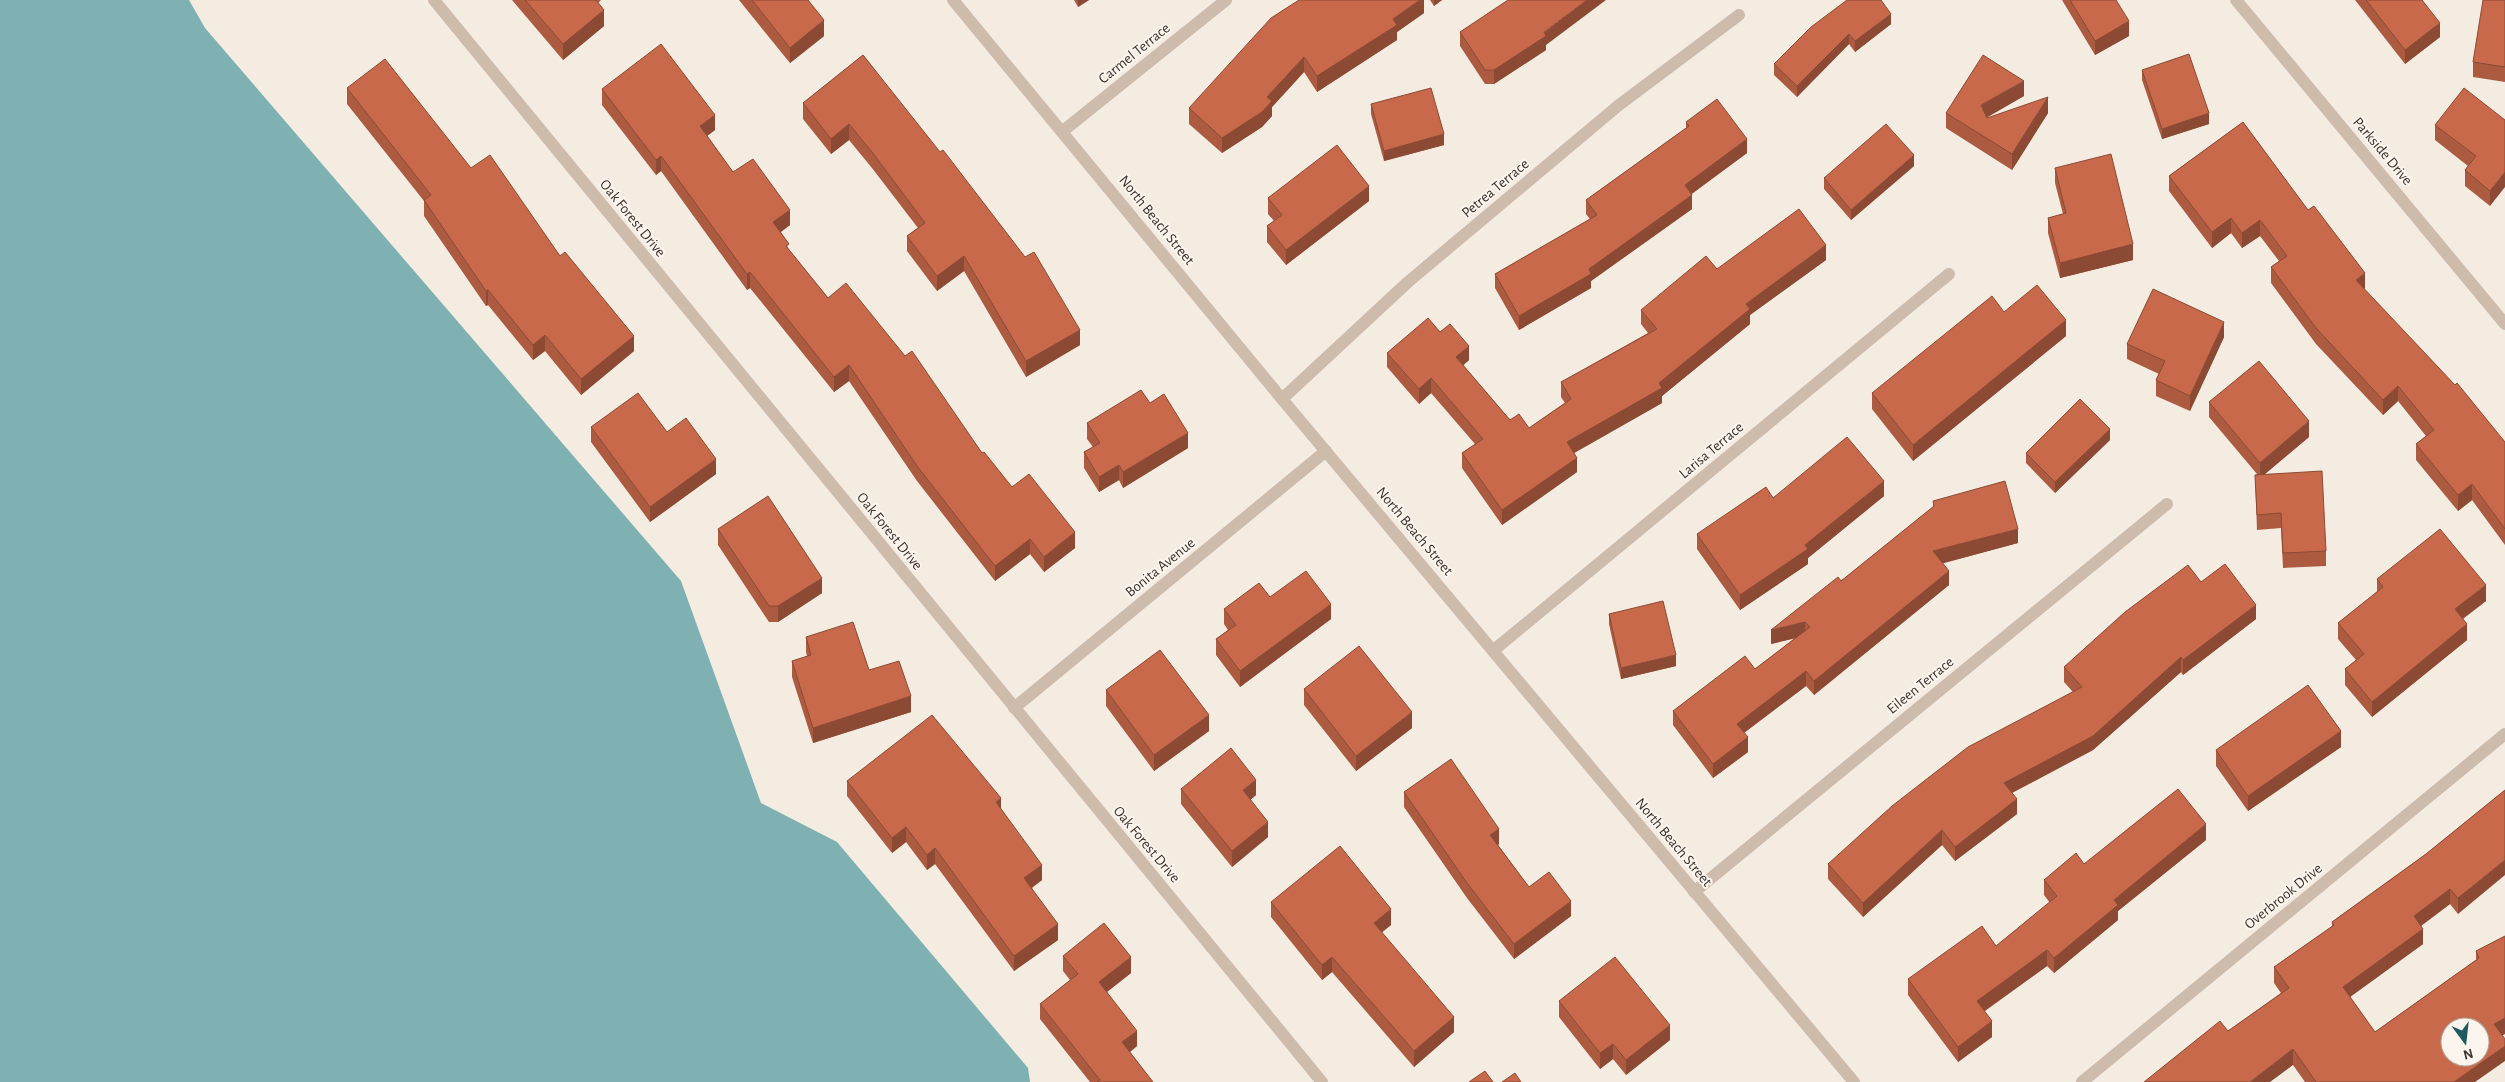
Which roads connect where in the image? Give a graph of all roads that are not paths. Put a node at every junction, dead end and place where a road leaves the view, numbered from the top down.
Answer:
1 (434, 0) edge
2 (953, 0) edge
3 (1226, 0) edge
4 (2236, 0) edge
5 (1738, 15) dead end
6 (1063, 131) junction
7 (1949, 274) dead end
8 (2503, 316) edge
9 (1282, 398) junction
10 (1326, 451) junction
11 (2166, 504) dead end
12 (1494, 650) junction
13 (1014, 708) junction
14 (2505, 734) edge
15 (1694, 892) junction
16 (1322, 1082) edge
17 (1854, 1082) edge
18 (2082, 1082) edge

1 - 13 street, Oak Forest Drive
2 - 6 street, North Beach Street
3 - 6 street, Carmel Terrace
4 - 8 street, Parkside Drive
5 - 9 street, Petrea Terrace
6 - 9 street, North Beach Street
7 - 12 street, Larisa Terrace
9 - 10 street, North Beach Street
10 - 12 street, North Beach Street
10 - 13 street, Bonita Avenue
11 - 15 street, Eileen Terrace
12 - 15 street, North Beach Street
13 - 16 street, Oak Forest Drive
14 - 18 street, Overbrook Drive
15 - 17 street, North Beach Street

